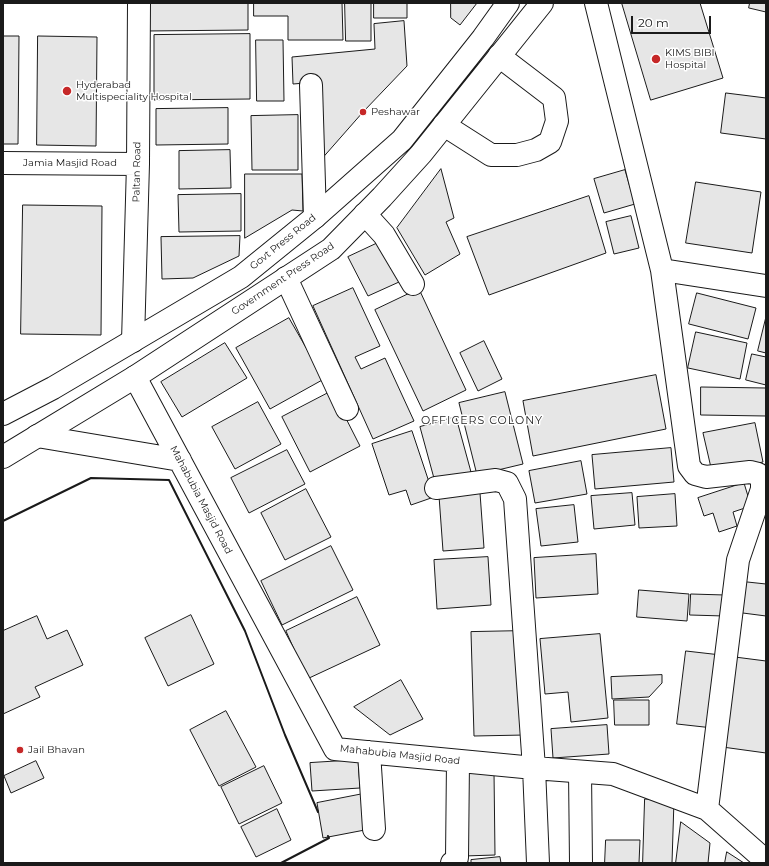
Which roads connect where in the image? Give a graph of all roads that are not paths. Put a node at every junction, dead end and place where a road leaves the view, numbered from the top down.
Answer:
1 (139, 3) edge
2 (508, 3) edge
3 (542, 3) edge
4 (596, 3) edge
5 (499, 56) junction
6 (311, 85) dead end
7 (444, 125) junction
8 (3, 163) edge
9 (138, 164) junction
10 (365, 214) junction
11 (315, 217) junction
12 (662, 270) junction
13 (286, 278) junction
14 (413, 284) dead end
15 (766, 286) edge
16 (133, 341) junction
17 (135, 377) junction
18 (347, 409) dead end
19 (3, 414) edge
20 (37, 436) junction
21 (3, 456) edge
22 (180, 460) junction
23 (436, 488) dead end
24 (369, 752) junction
25 (458, 761) junction
26 (534, 768) junction
27 (580, 772) junction
28 (707, 809) junction
29 (374, 829) dead end
30 (766, 861) edge
31 (452, 863) edge
32 (538, 863) edge
33 (581, 863) edge

1 - 9 street, Paltan Road
2 - 11 street, Govt Press Road
3 - 5 street, Government Press Road
4 - 12 street
5 - 7 street, Government Press Road
5 - 7 street
6 - 11 street
7 - 10 street, Government Press Road
8 - 9 street, Jamia Masjid Road
9 - 16 street, Paltan Road
10 - 13 street, Government Press Road
10 - 14 street
11 - 16 street, Govt Press Road
12 - 15 street
12 - 28 street
13 - 17 street, Government Press Road
13 - 18 street
16 - 19 street, Govt Press Road
17 - 20 street, Government Press Road
17 - 22 street, Mahabubia Masjid Road
20 - 21 street, Government Press Road
20 - 22 street
22 - 24 street, Mahabubia Masjid Road
23 - 26 street
24 - 25 street, Mahabubia Masjid Road
24 - 29 street
25 - 26 street, Mahabubia Masjid Road
25 - 31 street
26 - 27 street, Mahabubia Masjid Road
26 - 32 street
27 - 28 street, Mahabubia Masjid Road
27 - 33 street
28 - 30 street, Mahabubia Masjid Road

